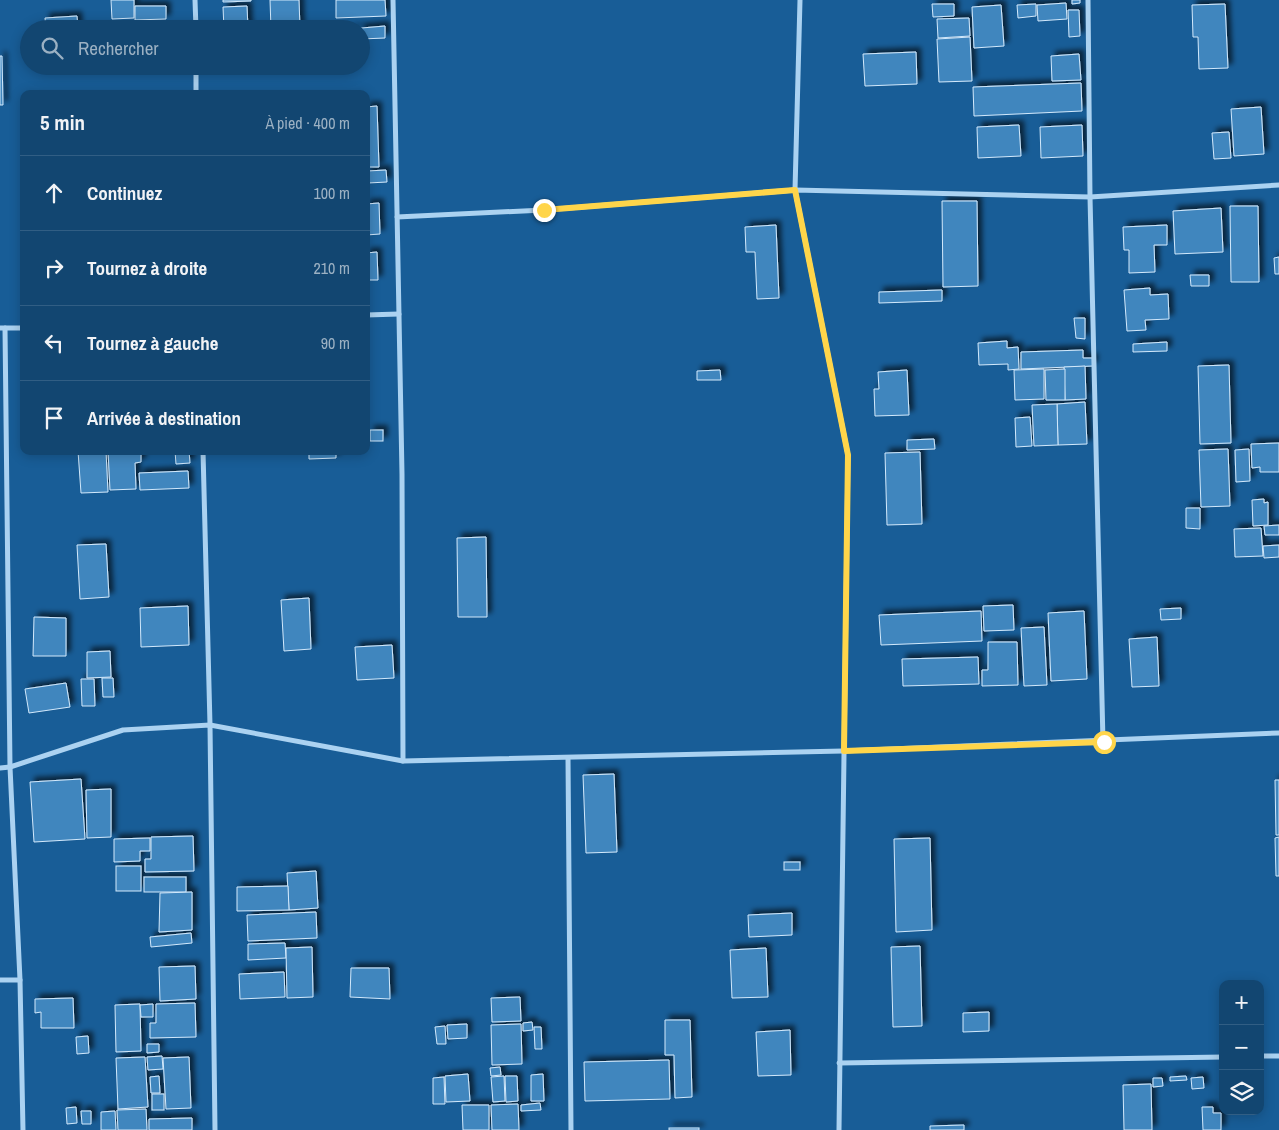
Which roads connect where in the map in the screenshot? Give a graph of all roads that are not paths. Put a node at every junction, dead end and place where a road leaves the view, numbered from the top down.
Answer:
1 (195, 0) edge
2 (393, 0) edge
3 (800, 0) edge
4 (1088, 0) edge
5 (196, 20) edge
6 (196, 75) edge
7 (196, 90) edge
8 (1279, 185) edge
9 (795, 190) junction
10 (1090, 197) junction
11 (397, 217) junction
12 (399, 314) junction
13 (370, 315) edge
14 (2, 328) edge
15 (20, 328) edge
16 (203, 455) edge
17 (210, 725) junction
18 (1279, 734) edge
19 (1104, 742) junction
20 (844, 751) junction
21 (568, 758) junction
22 (403, 761) junction
23 (10, 767) junction
24 (0, 768) edge
25 (0, 980) edge
26 (20, 980) junction
27 (1264, 1056) edge
28 (1279, 1056) edge
29 (1219, 1057) edge
30 (839, 1063) junction
31 (23, 1130) edge
32 (215, 1130) edge
33 (571, 1130) edge
34 (839, 1130) edge

1 - 5 street
2 - 11 street
3 - 9 street
4 - 10 street
6 - 7 street
8 - 10 street
9 - 10 street
9 - 11 street
9 - 20 street
10 - 19 street
11 - 12 street
12 - 13 street
12 - 22 street
14 - 15 street
14 - 23 street
16 - 17 street
17 - 22 street
17 - 23 street
17 - 32 street
18 - 19 street
19 - 20 street
20 - 21 street
20 - 30 street
21 - 22 street
21 - 33 street
23 - 24 street
23 - 26 street
25 - 26 street
26 - 31 street
27 - 28 street
29 - 30 street
30 - 34 street

